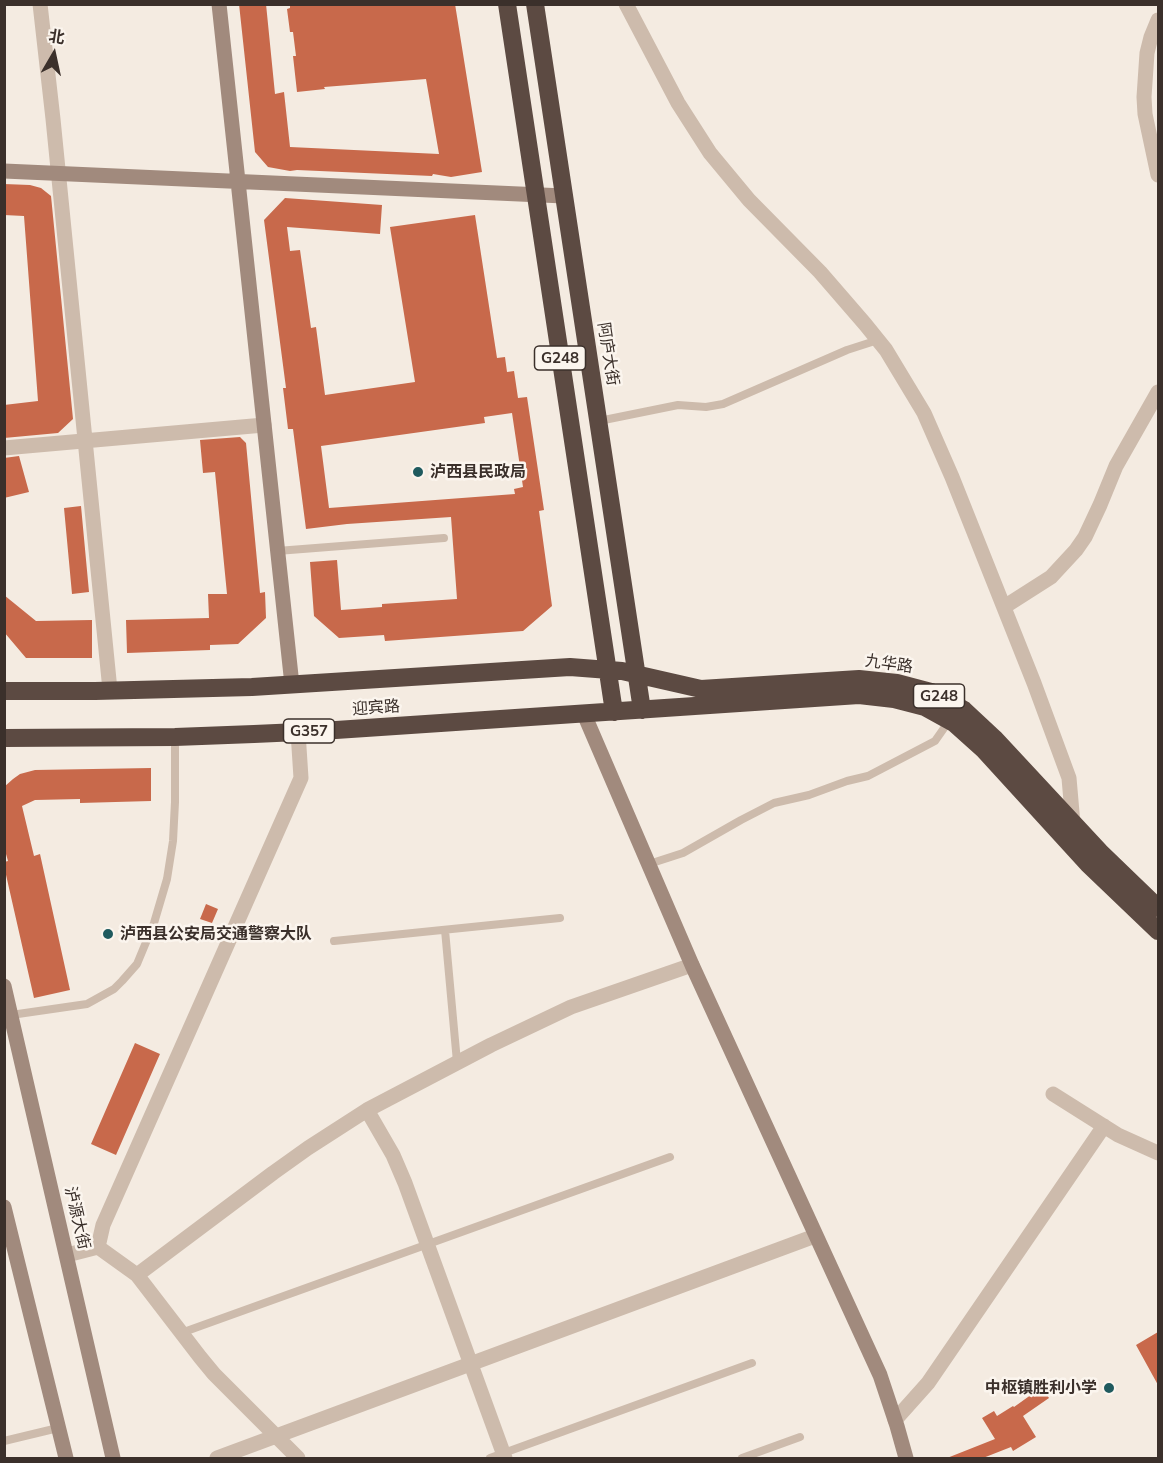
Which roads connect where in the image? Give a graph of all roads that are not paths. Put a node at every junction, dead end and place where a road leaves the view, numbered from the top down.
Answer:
1 (40, 4) edge
2 (219, 4) edge
3 (507, 4) edge
4 (535, 4) edge
5 (626, 4) edge
6 (1158, 20) edge
7 (4, 171) edge
8 (58, 173) junction
9 (1158, 175) edge
10 (237, 181) junction
11 (536, 195) junction
12 (564, 196) junction
13 (878, 340) junction
14 (1158, 392) edge
15 (598, 422) junction
16 (264, 425) junction
17 (85, 441) junction
18 (4, 448) edge
19 (444, 538) dead end
20 (277, 551) junction
21 (1004, 607) junction
22 (607, 669) junction
23 (636, 674) junction
24 (292, 685) junction
25 (110, 690) junction
26 (4, 691) edge
27 (642, 710) junction
28 (614, 712) junction
29 (584, 714) junction
30 (949, 720) junction
31 (298, 732) junction
32 (175, 737) junction
33 (4, 738) edge
34 (1073, 824) junction
35 (649, 864) junction
36 (1158, 908) edge
37 (560, 918) dead end
38 (445, 930) junction
39 (1158, 931) edge
40 (334, 941) dead end
41 (692, 965) junction
42 (4, 986) edge
43 (11, 1015) junction
44 (457, 1062) junction
45 (1053, 1094) dead end
46 (367, 1110) junction
47 (1104, 1126) junction
48 (1158, 1153) edge
49 (670, 1157) dead end
50 (4, 1207) edge
51 (8, 1235) edge
52 (815, 1236) junction
53 (428, 1244) junction
54 (99, 1247) junction
55 (67, 1255) junction
56 (137, 1275) junction
57 (181, 1333) junction
58 (752, 1363) dead end
59 (471, 1364) junction
60 (895, 1420) junction
61 (58, 1428) junction
62 (276, 1437) junction
63 (800, 1437) dead end
64 (4, 1441) edge
65 (499, 1457) edge
66 (66, 1458) edge
67 (113, 1458) edge
68 (218, 1458) edge
69 (298, 1458) edge
70 (742, 1458) edge
71 (906, 1458) edge

1 - 8 street
2 - 10 street
3 - 11 highway, G248
4 - 12 highway, 阿庐大街 / G248
5 - 13 street
6 - 9 street
7 - 8 street
8 - 10 street
8 - 17 street
10 - 11 street
10 - 16 street
11 - 12 street
11 - 22 highway, G248
12 - 15 highway, 阿庐大街 / G248
13 - 15 lane
13 - 21 street
14 - 21 street
15 - 23 highway, 阿庐大街 / G248
16 - 17 street
16 - 20 street
17 - 18 street
17 - 25 street
19 - 20 lane
20 - 24 street
21 - 34 street
22 - 23 highway, 迎宾路 / G248
22 - 24 highway, 迎宾路
22 - 28 highway, G248
23 - 27 highway, 阿庐大街 / G248
23 - 34 highway, 九华路 / G248
24 - 25 highway, 迎宾路
25 - 26 highway, 迎宾路
27 - 28 highway, 迎宾路 / G248
27 - 30 highway, 九华路 / G248
28 - 29 highway, 迎宾路 / G357
29 - 31 highway, 迎宾路 / G357
29 - 35 street
30 - 35 lane
30 - 39 highway, 九华路 / G248
31 - 32 highway, 迎宾路 / G357
31 - 54 street
32 - 33 highway, 迎宾路 / G357
32 - 43 lane
34 - 36 highway, 九华路 / G248
35 - 41 street
37 - 38 lane
38 - 40 lane
38 - 44 lane
41 - 44 street
41 - 52 street
42 - 43 street, 泸源大街
43 - 55 street, 泸源大街
44 - 46 street
45 - 47 street
46 - 53 street
46 - 56 street
47 - 48 street
47 - 60 street
49 - 53 lane
50 - 51 street
51 - 61 street
52 - 59 street
52 - 60 street
53 - 57 lane
53 - 59 street
54 - 55 street
54 - 56 street
55 - 67 street, 泸源大街
56 - 57 street
57 - 62 street
58 - 65 lane
59 - 62 street
59 - 65 street
60 - 71 street
61 - 64 lane
61 - 66 street
62 - 68 street
62 - 69 street
63 - 70 lane

